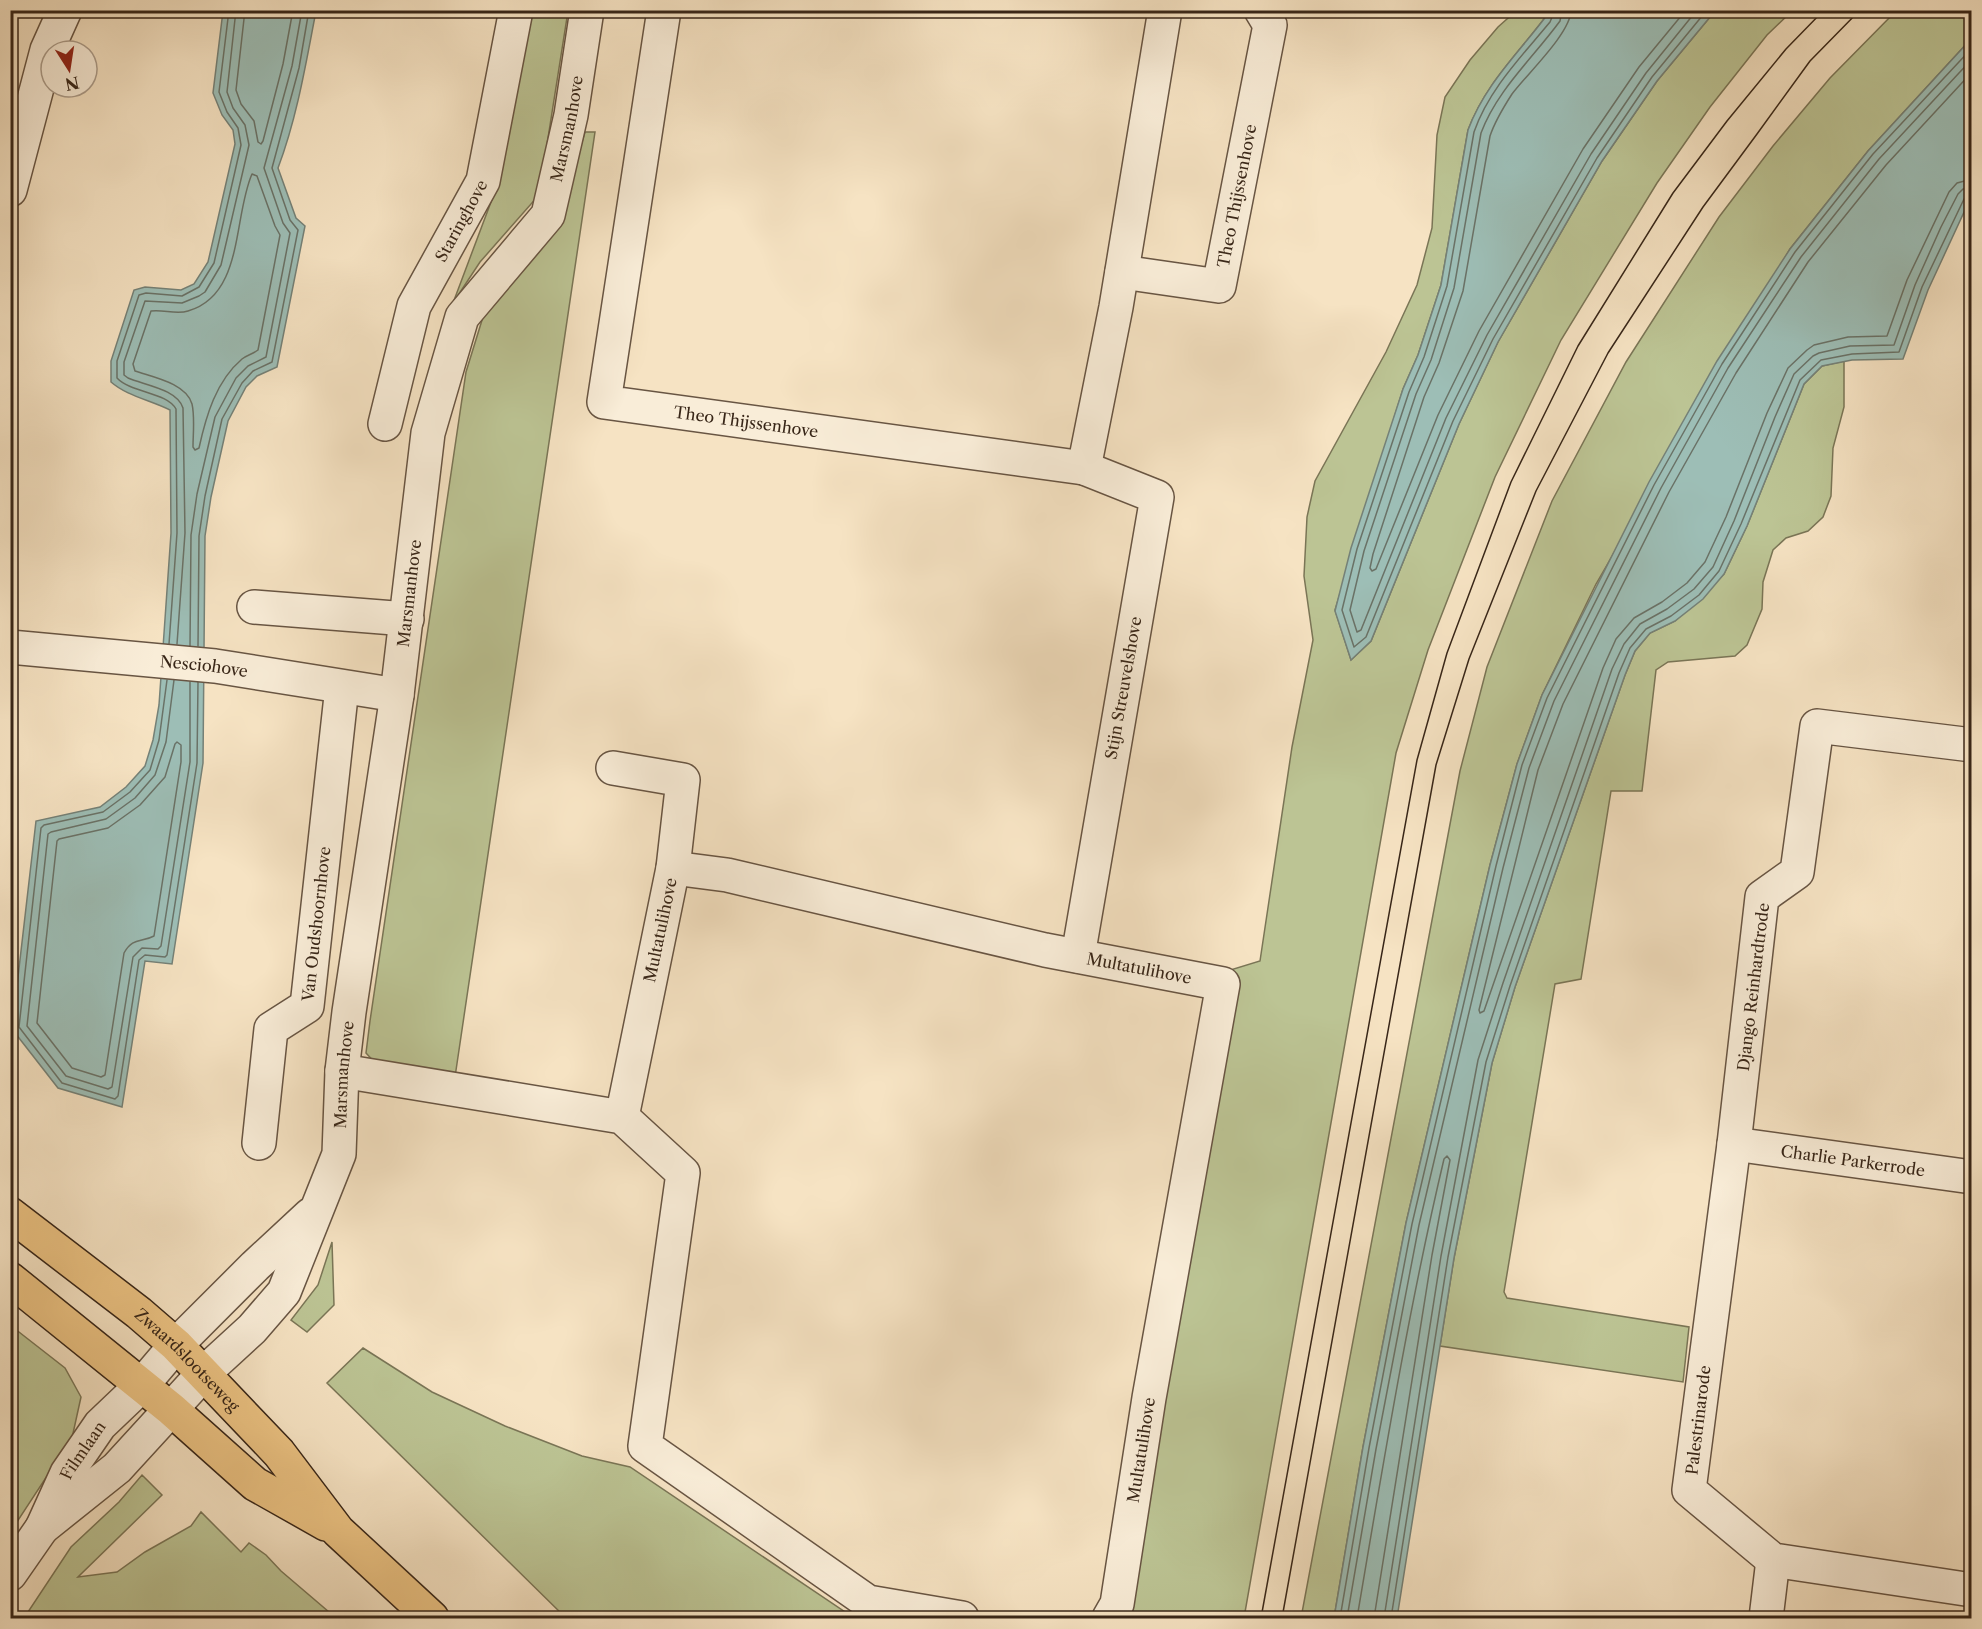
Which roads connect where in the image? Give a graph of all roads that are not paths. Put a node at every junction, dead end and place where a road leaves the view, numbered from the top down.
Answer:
1 (65, 10) edge
2 (516, 10) edge
3 (587, 10) edge
4 (664, 10) edge
5 (1165, 10) edge
6 (1261, 10) edge
7 (10, 190) edge
8 (1122, 272) junction
9 (385, 424) dead end
10 (1084, 468) junction
11 (254, 607) dead end
12 (407, 619) junction
13 (10, 647) edge
14 (342, 687) junction
15 (397, 695) junction
16 (1971, 745) edge
17 (613, 768) dead end
18 (673, 868) junction
19 (1078, 956) junction
20 (342, 1071) junction
21 (622, 1117) junction
22 (259, 1143) dead end
23 (1734, 1144) junction
24 (1971, 1177) edge
25 (317, 1208) junction
26 (10, 1214) edge
27 (10, 1279) edge
28 (177, 1346) junction
29 (1707, 1348) joint
30 (204, 1373) junction
31 (142, 1385) junction
32 (171, 1409) junction
33 (42, 1528) junction
34 (338, 1531) junction
35 (1773, 1560) junction
36 (10, 1575) edge
37 (1971, 1590) edge
38 (432, 1618) edge
39 (962, 1618) edge
40 (1109, 1618) edge
41 (1766, 1618) edge

1 - 7 street
2 - 9 street, Staringhove
3 - 12 street, Marsmanhove
4 - 10 street, Theo Thijssenhove
5 - 8 street
6 - 8 street, Theo Thijssenhove
8 - 10 street
10 - 19 street, Stijn Streuvelshove
11 - 12 street
12 - 15 street, Marsmanhove
13 - 14 street, Nesciohove
14 - 15 street, Nesciohove
14 - 22 street, Van Oudshoornhove
15 - 20 street, Marsmanhove
16 - 23 street, Django Reinhardtrode
17 - 18 street
18 - 19 street, Multatulihove
18 - 21 street, Multatulihove
19 - 40 street, Multatulihove
20 - 21 street
20 - 25 street, Marsmanhove
21 - 39 street
23 - 24 street, Charlie Parkerrode
23 - 29 street, Django Reinhardtrode
25 - 28 street, Marsmanhove
25 - 30 street, Marsmanhove
26 - 28 main road, Zwaardslootseweg
27 - 31 main road, Zwaardslootseweg
28 - 30 main road, Zwaardslootseweg
28 - 31 street, Filmlaan
29 - 35 street, Palestrinarode
30 - 32 street, Filmlaan
30 - 34 main road, Zwaardslootseweg
31 - 32 main road, Zwaardslootseweg
31 - 33 street, Filmlaan
32 - 33 street, Filmlaan
32 - 34 main road, Zwaardslootseweg
33 - 36 street, Filmlaan
34 - 38 main road, Zwaardslootseweg
35 - 37 street
35 - 41 street

